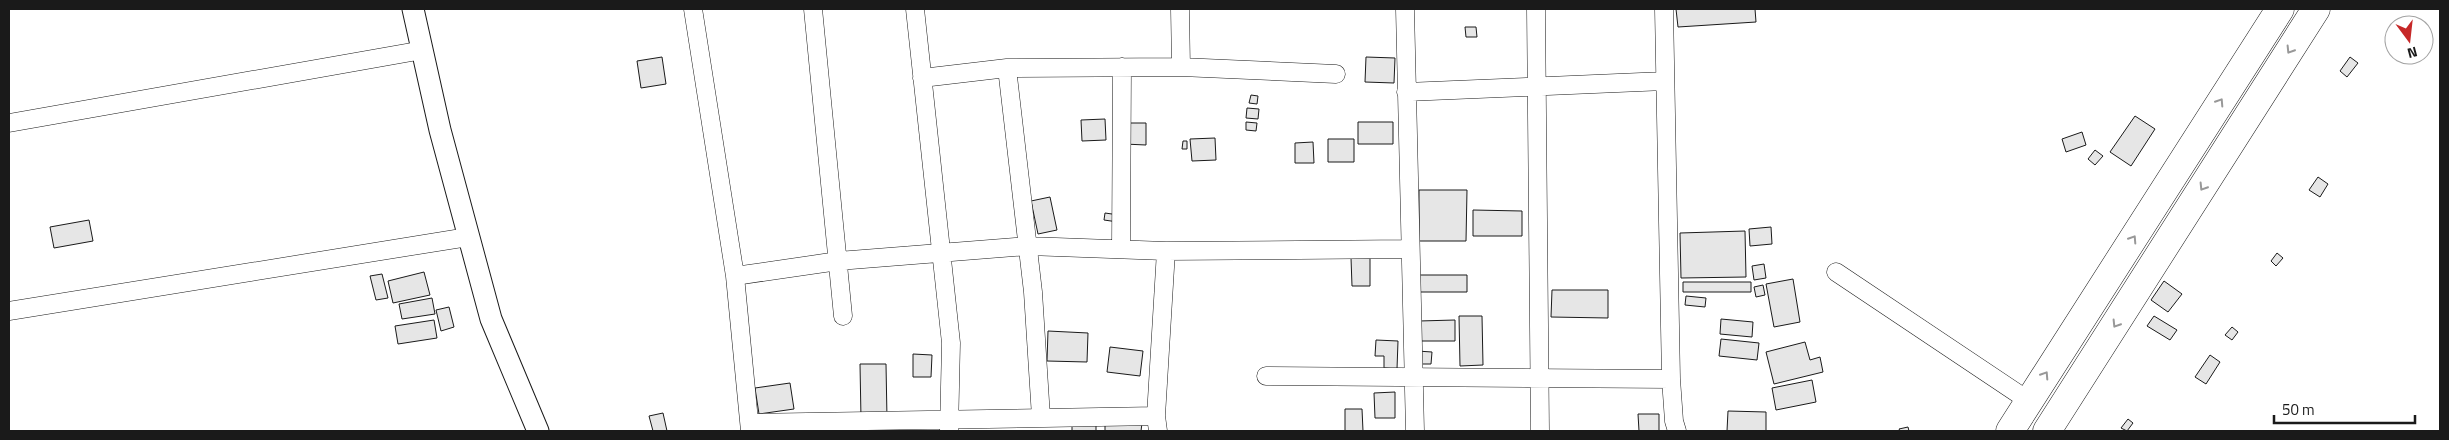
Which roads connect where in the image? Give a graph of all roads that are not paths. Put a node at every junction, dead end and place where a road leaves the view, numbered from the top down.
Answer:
1 (413, 9) edge
2 (693, 9) edge
3 (812, 9) edge
4 (915, 9) edge
5 (1180, 9) edge
6 (1406, 9) edge
7 (1536, 9) edge
8 (1664, 9) edge
9 (2280, 9) edge
10 (2316, 9) edge
11 (423, 50) junction
12 (1122, 67) junction
13 (1181, 67) junction
14 (1008, 68) junction
15 (1336, 74) dead end
16 (922, 78) junction
17 (1665, 81) junction
18 (1538, 86) junction
19 (1406, 92) junction
20 (9, 123) edge
21 (468, 238) junction
22 (1028, 246) junction
23 (1121, 249) junction
24 (1409, 249) junction
25 (1166, 251) junction
26 (942, 252) junction
27 (838, 261) junction
28 (1836, 272) dead end
29 (735, 276) junction
30 (9, 310) edge
31 (843, 316) dead end
32 (1266, 376) dead end
33 (1414, 378) junction
34 (1671, 379) junction
35 (1539, 380) junction
36 (2029, 401) junction
37 (1041, 417) junction
38 (1157, 424) edge
39 (950, 425) edge
40 (750, 427) edge
41 (538, 431) edge
42 (1415, 431) edge
43 (1540, 431) edge
44 (1678, 431) edge
45 (2010, 431) edge
46 (2047, 431) edge

1 - 11 street
2 - 29 street
3 - 27 street
4 - 16 street
5 - 13 street
6 - 19 street
7 - 18 street
8 - 17 street
36 -> 9 highway
10 -> 46 highway
11 - 20 street
11 - 21 street
12 - 13 street
12 - 14 street
12 - 23 street
13 - 15 street
14 - 16 street
14 - 22 street
16 - 26 street
17 - 18 street
17 - 34 street
18 - 19 street
18 - 35 street
19 - 24 street
21 - 30 street
21 - 41 street
22 - 23 street
22 - 26 street
22 - 37 street
23 - 25 street
24 - 25 street
24 - 33 street
25 - 38 street
26 - 27 street
26 - 39 street
27 - 29 street
27 - 31 street
28 - 36 street
29 - 40 street
32 - 33 street
33 - 35 street
33 - 42 street
34 - 35 street
34 - 44 street
35 - 43 street
36 - 45 highway
37 - 38 street
37 - 39 street
39 - 40 street

